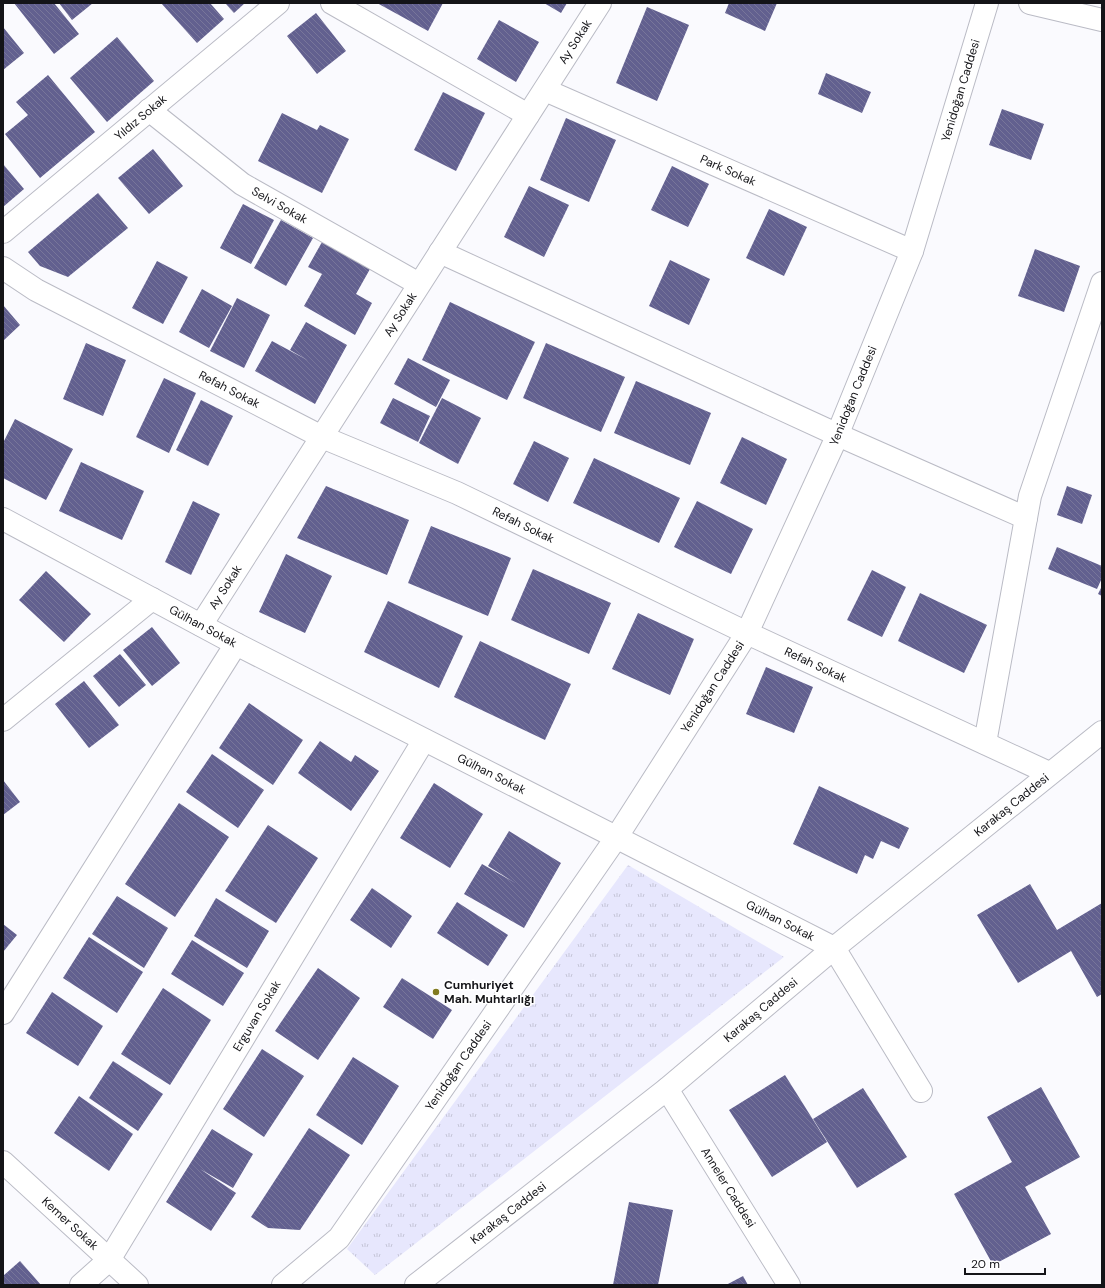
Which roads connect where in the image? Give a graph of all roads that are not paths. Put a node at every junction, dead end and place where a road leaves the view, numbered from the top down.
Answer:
1 (278, 3) edge
2 (332, 3) edge
3 (600, 3) edge
4 (987, 3) edge
5 (1030, 3) edge
6 (1102, 20) edge
7 (544, 90) junction
8 (150, 110) junction
9 (528, 115) junction
10 (3, 232) edge
11 (912, 251) junction
12 (440, 252) junction
13 (3, 268) edge
14 (1102, 283) edge
15 (420, 284) junction
16 (838, 435) junction
17 (322, 437) junction
18 (1026, 518) junction
19 (3, 519) edge
20 (152, 599) junction
21 (201, 625) junction
22 (747, 633) junction
23 (236, 644) junction
24 (3, 720) edge
25 (1102, 732) edge
26 (424, 740) junction
27 (985, 743) junction
28 (1049, 773) junction
29 (616, 838) junction
30 (834, 948) junction
31 (3, 1013) edge
32 (667, 1089) junction
33 (921, 1091) dead end
34 (3, 1162) edge
35 (109, 1260) junction
36 (81, 1285) edge
37 (137, 1285) edge
38 (283, 1285) edge
39 (416, 1285) edge
40 (790, 1285) edge

1 - 8 street, Yıldız Sokak
2 - 9 street
3 - 7 street, Ay Sokak
4 - 11 street, Yenidoğan Caddesi
5 - 6 street
7 - 9 street, Ay Sokak
7 - 11 street, Park Sokak
8 - 10 street, Yıldız Sokak
8 - 15 street, Selvi Sokak
9 - 12 street, Ay Sokak
11 - 16 street, Yenidoğan Caddesi
12 - 15 street, Ay Sokak
12 - 16 street
13 - 17 street, Refah Sokak
14 - 18 street
15 - 17 street, Ay Sokak
16 - 18 street
16 - 22 street, Yenidoğan Caddesi
17 - 21 street, Ay Sokak
17 - 22 street, Refah Sokak
18 - 27 street
19 - 20 street, Gülhan Sokak
20 - 21 street, Gülhan Sokak
20 - 24 street
21 - 23 street, Gülhan Sokak
22 - 27 street, Refah Sokak
22 - 29 street, Yenidoğan Caddesi
23 - 26 street, Gülhan Sokak
23 - 31 street
25 - 28 street, Karakaş Caddesi
26 - 29 street, Gülhan Sokak
26 - 35 street, Erguvan Sokak
27 - 28 street, Refah Sokak
28 - 30 street, Karakaş Caddesi
29 - 30 street, Gülhan Sokak
29 - 38 street, Yenidoğan Caddesi
30 - 32 street, Karakaş Caddesi
30 - 33 street
32 - 39 street, Karakaş Caddesi
32 - 40 street, Anneler Caddesi
34 - 35 street, Kemer Sokak
35 - 36 street, Erguvan Sokak
35 - 37 street, Kemer Sokak

